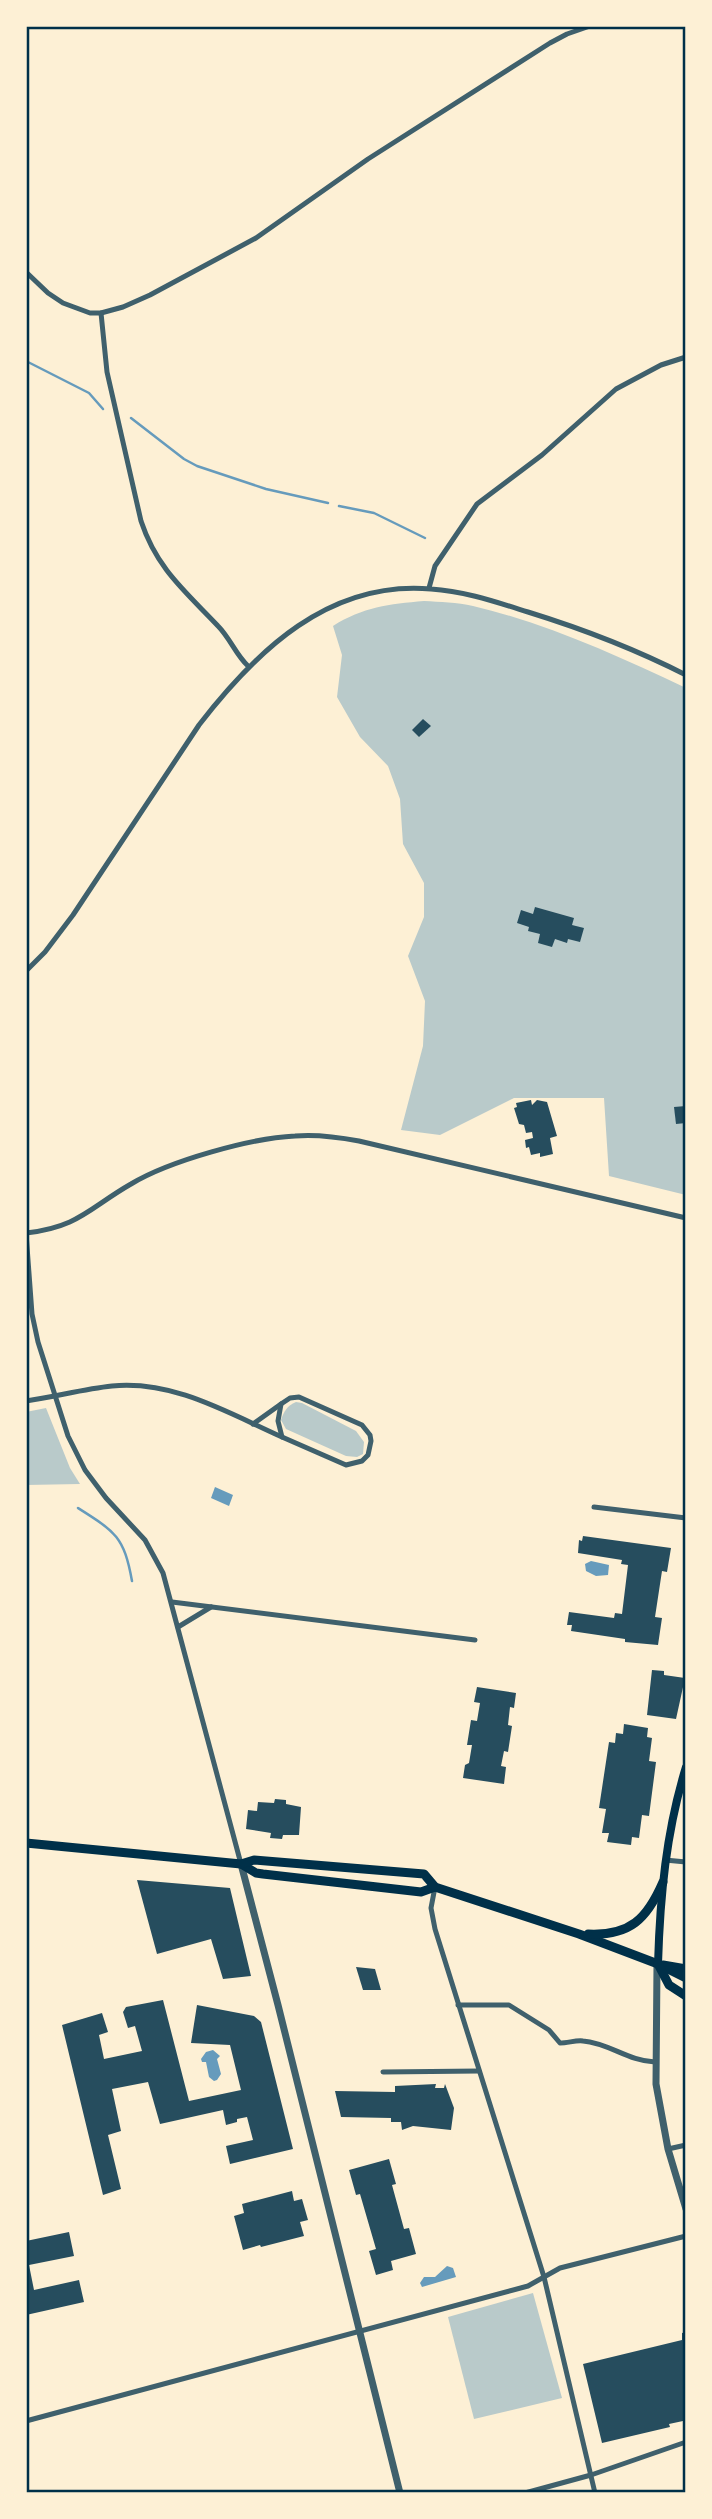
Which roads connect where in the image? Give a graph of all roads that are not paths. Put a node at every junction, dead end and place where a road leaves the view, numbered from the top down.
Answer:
1 (590, 26) edge
2 (26, 272) edge
3 (101, 313) junction
4 (686, 357) edge
5 (429, 588) junction
6 (248, 666) junction
7 (686, 675) edge
8 (26, 971) edge
9 (686, 1218) edge
10 (26, 1233) edge
11 (55, 1397) junction
12 (26, 1401) edge
13 (281, 1404) junction
14 (254, 1424) junction
15 (282, 1437) junction
16 (594, 1507) dead end
17 (686, 1518) edge
18 (172, 1602) junction
19 (211, 1607) junction
20 (178, 1627) junction
21 (475, 1640) dead end
22 (686, 1768) edge
23 (26, 1843) edge
24 (665, 1860) junction
25 (686, 1862) edge
26 (241, 1864) junction
27 (663, 1882) junction
28 (435, 1887) junction
29 (579, 1934) junction
30 (657, 1964) junction
31 (686, 1969) edge
32 (686, 1978) edge
33 (686, 1996) edge
34 (458, 2005) junction
35 (655, 2062) junction
36 (479, 2071) junction
37 (383, 2072) dead end
38 (686, 2145) edge
39 (668, 2149) junction
40 (686, 2208) edge
41 (686, 2236) edge
42 (544, 2277) junction
43 (359, 2333) junction
44 (26, 2421) edge
45 (686, 2442) edge
46 (591, 2475) junction
47 (400, 2493) edge
48 (525, 2493) edge
49 (595, 2493) edge

1 - 3 street
2 - 3 street
3 - 6 street
4 - 5 street
5 - 6 street
5 - 7 street
6 - 8 street
9 - 10 street
10 - 11 street
11 - 12 street
11 - 14 street
11 - 18 street
13 - 14 street
13 - 15 street
13 - 15 street
14 - 15 street
16 - 17 street
18 - 19 street
18 - 20 street
19 - 20 street
19 - 21 street
20 - 26 street
22 - 24 main road
23 - 26 main road
24 - 25 street
24 - 27 main road
26 - 28 main road
26 - 28 main road
26 - 43 street
27 - 29 main road
27 - 30 main road
28 - 29 main road
28 - 34 street
29 - 30 main road
30 - 31 main road
30 - 32 main road
30 - 33 main road
30 - 35 street
34 - 35 street
34 - 36 street
35 - 39 street
36 - 37 street
36 - 42 street
38 - 39 street
39 - 40 street
41 - 42 street
42 - 43 street
42 - 46 street
43 - 44 street
43 - 47 street
45 - 46 street
46 - 48 street
46 - 49 street

